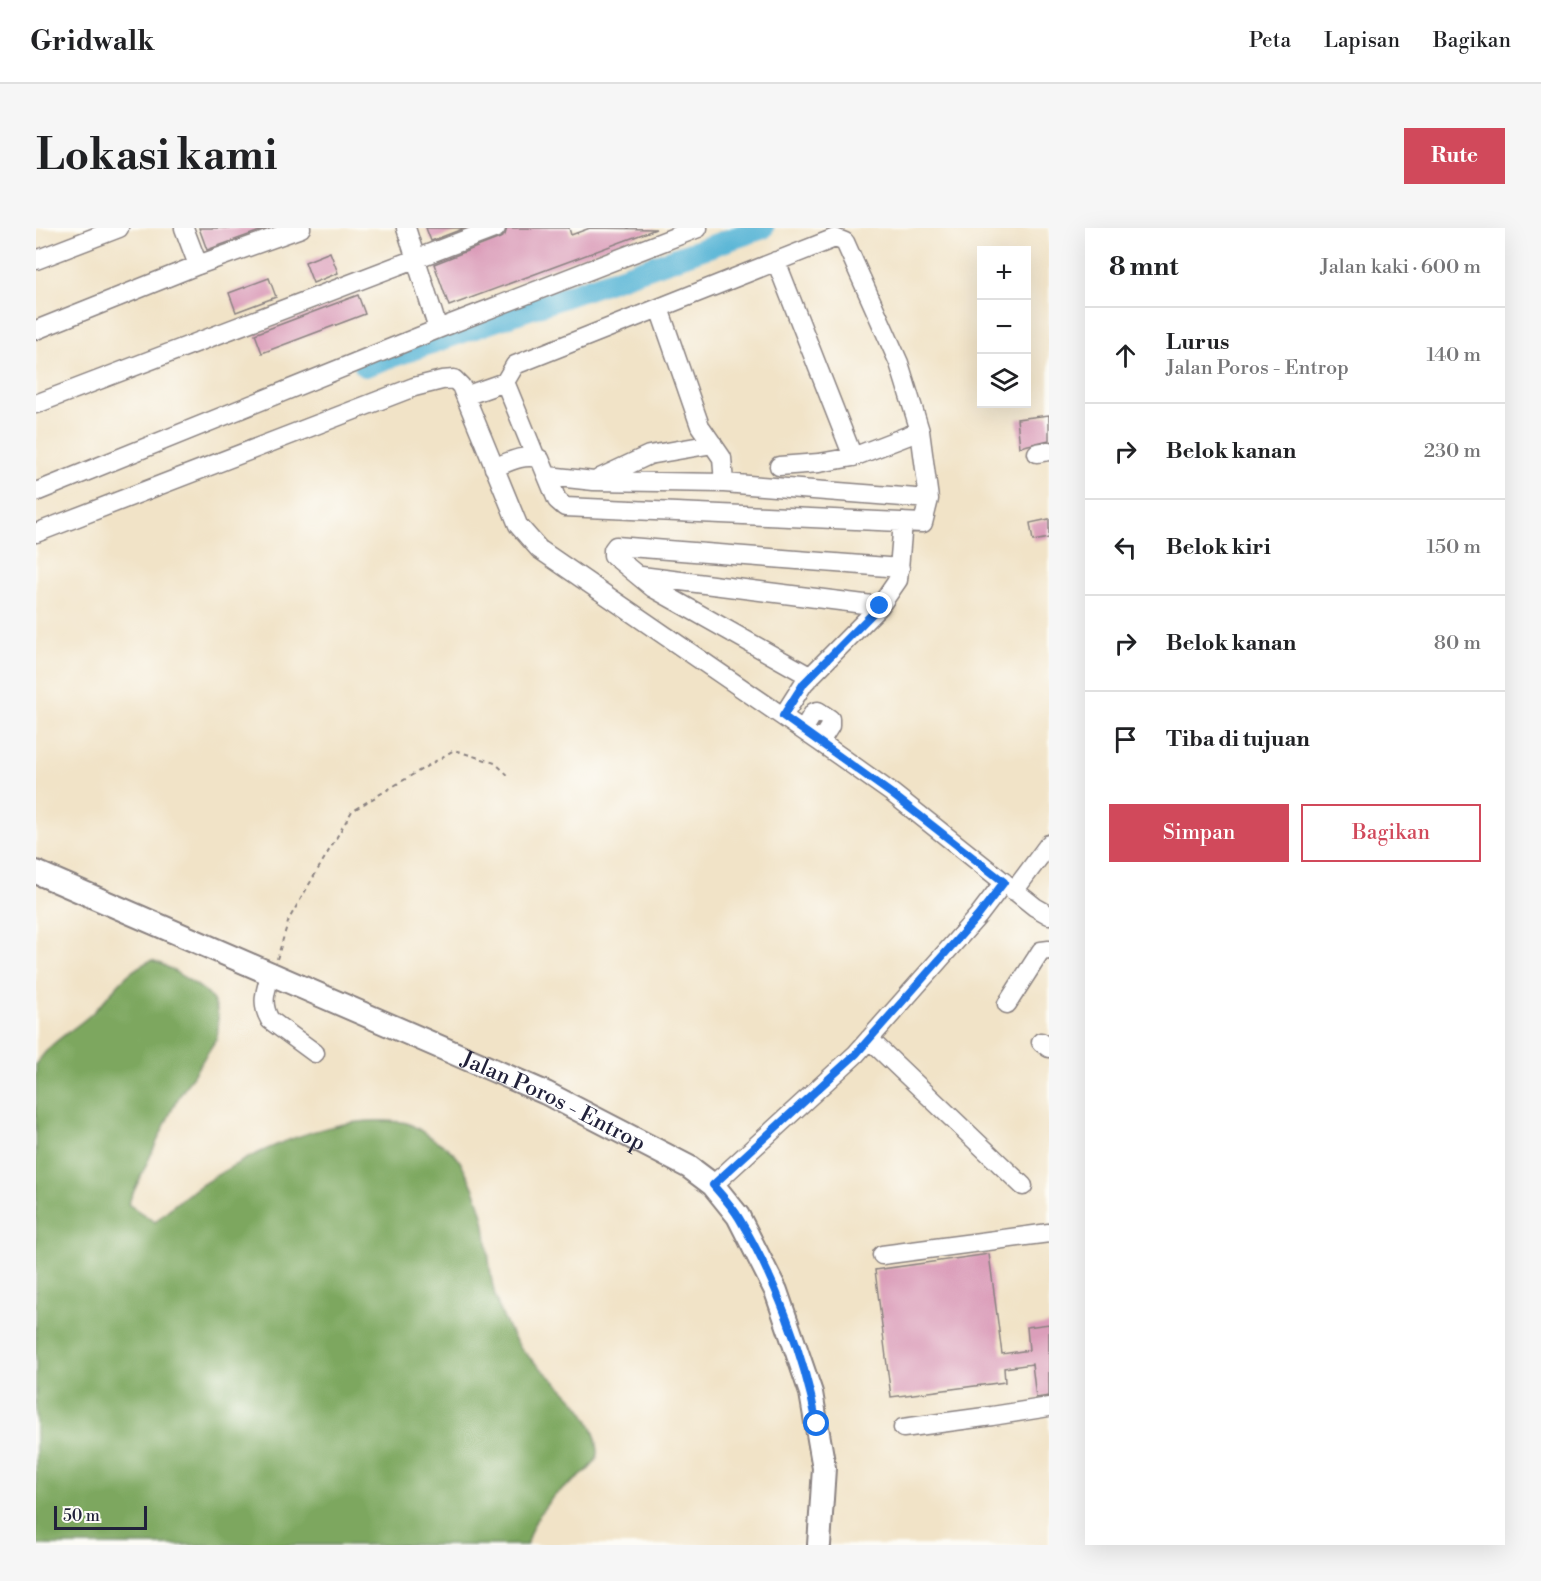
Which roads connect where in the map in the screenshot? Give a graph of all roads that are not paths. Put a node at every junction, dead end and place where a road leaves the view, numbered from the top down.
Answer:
1 (119, 228) edge
2 (184, 228) edge
3 (302, 228) edge
4 (406, 228) edge
5 (496, 228) edge
6 (699, 228) edge
7 (36, 260) edge
8 (417, 260) junction
9 (776, 261) junction
10 (198, 265) junction
11 (659, 308) junction
12 (438, 329) junction
13 (36, 330) edge
14 (485, 389) junction
15 (36, 404) edge
16 (920, 431) junction
17 (712, 444) junction
18 (853, 457) junction
19 (536, 458) junction
20 (503, 465) junction
21 (779, 466) dead end
22 (548, 476) junction
23 (594, 481) junction
24 (724, 483) junction
25 (36, 492) edge
26 (929, 500) junction
27 (903, 522) junction
28 (36, 533) edge
29 (900, 568) junction
30 (639, 576) junction
31 (880, 606) junction
32 (811, 677) junction
33 (783, 716) junction
34 (1049, 844) edge
35 (36, 872) edge
36 (1015, 884) junction
37 (1049, 915) edge
38 (1049, 950) edge
39 (271, 972) junction
40 (1007, 1005) dead end
41 (869, 1040) junction
42 (315, 1053) dead end
43 (713, 1185) junction
44 (1023, 1186) dead end
45 (1049, 1233) edge
46 (882, 1255) dead end
47 (1049, 1407) edge
48 (903, 1428) dead end
49 (819, 1545) edge

1 - 7 street
2 - 10 street
3 - 10 street
4 - 8 street
5 - 8 street
6 - 12 street
8 - 12 street
8 - 15 street
9 - 11 street
9 - 16 street
9 - 18 street
10 - 13 street
11 - 14 street
11 - 17 street
12 - 25 street
14 - 19 street
14 - 20 street
14 - 28 street
16 - 18 street
16 - 26 street
17 - 23 street
17 - 24 street
18 - 21 street
19 - 20 street
19 - 22 street
20 - 33 street
22 - 23 street
22 - 27 street
23 - 24 street
24 - 26 street
26 - 27 street
27 - 29 street
29 - 30 street
29 - 31 street
30 - 31 street
30 - 32 street
31 - 32 street
32 - 33 street
33 - 36 street
34 - 36 street
35 - 39 main road, Jalan Poros - Entrop
36 - 37 street
36 - 41 street
38 - 40 street
39 - 42 street
39 - 43 main road, Jalan Poros - Entrop
41 - 43 street
41 - 44 street
43 - 49 main road, Jalan Poros - Entrop
45 - 46 street
47 - 48 street

